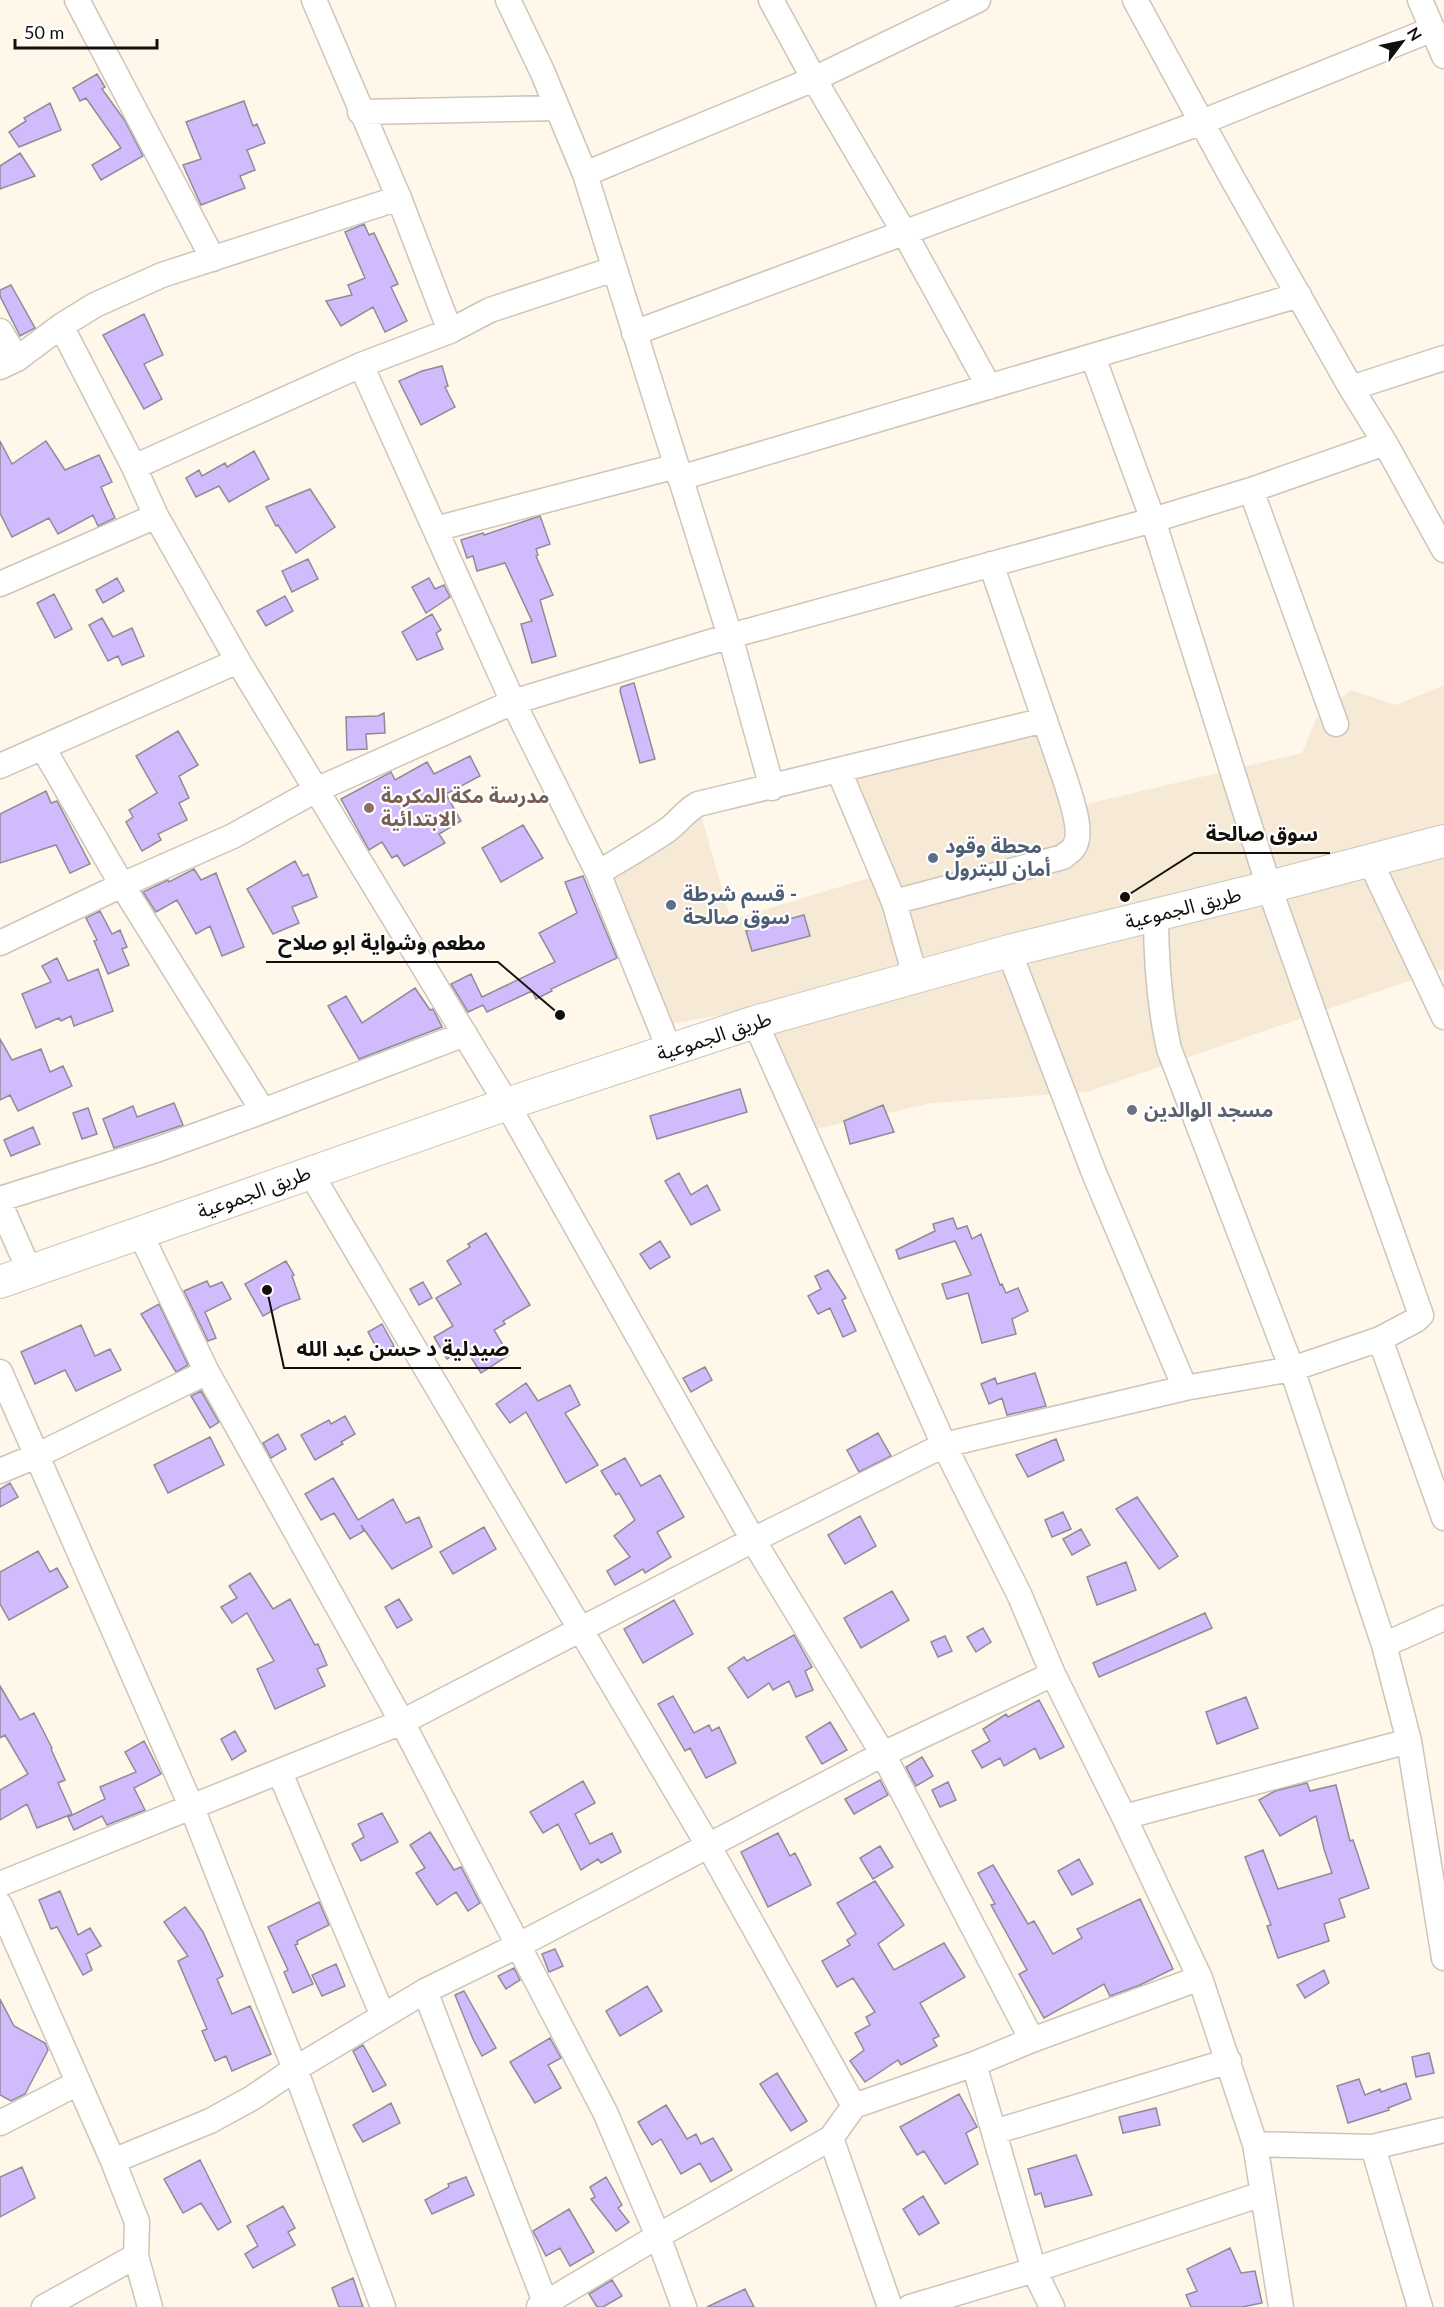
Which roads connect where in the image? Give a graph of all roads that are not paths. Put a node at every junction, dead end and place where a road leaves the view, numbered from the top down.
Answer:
1 (77, 0) edge
2 (314, 0) edge
3 (508, 0) edge
4 (771, 0) edge
5 (978, 0) edge
6 (1135, 0) edge
7 (1420, 0) edge
8 (1433, 29) junction
9 (1444, 56) edge
10 (814, 79) junction
11 (557, 108) junction
12 (360, 112) junction
13 (1203, 122) junction
14 (585, 174) junction
15 (399, 198) junction
16 (904, 232) junction
17 (213, 259) junction
18 (614, 269) junction
19 (1299, 295) junction
20 (61, 326) junction
21 (0, 331) edge
22 (450, 331) junction
23 (634, 333) junction
24 (1093, 357) junction
25 (1444, 358) edge
26 (8, 363) edge
27 (361, 365) junction
28 (989, 387) junction
29 (1351, 388) junction
30 (1385, 443) junction
31 (134, 467) junction
32 (679, 472) junction
33 (1251, 490) junction
34 (156, 516) junction
35 (1153, 520) junction
36 (435, 529) junction
37 (1444, 550) edge
38 (992, 564) junction
39 (0, 584) edge
40 (730, 636) junction
41 (238, 661) junction
42 (513, 702) junction
43 (1045, 720) junction
44 (1336, 724) dead end
45 (44, 748) junction
46 (0, 766) edge
47 (839, 771) junction
48 (772, 788) junction
49 (316, 790) junction
50 (1444, 841) edge
51 (1370, 861) junction
52 (598, 873) junction
53 (122, 885) junction
54 (1269, 887) junction
55 (894, 902) junction
56 (1156, 915) junction
57 (0, 943) edge
58 (1009, 951) junction
59 (915, 976) junction
60 (1444, 1017) edge
61 (755, 1022) junction
62 (465, 1034) junction
63 (670, 1051) junction
64 (507, 1104) junction
65 (263, 1111) junction
66 (310, 1172) junction
67 (0, 1199) edge
68 (0, 1204) edge
69 (140, 1233) junction
70 (30, 1272) junction
71 (0, 1282) edge
72 (1380, 1339) junction
73 (1292, 1369) junction
74 (0, 1372) edge
75 (207, 1372) junction
76 (1185, 1388) junction
77 (944, 1445) junction
78 (36, 1456) junction
79 (0, 1471) edge
80 (1444, 1518) edge
81 (753, 1540) junction
82 (1444, 1618) edge
83 (580, 1629) junction
84 (1383, 1645) junction
85 (1053, 1674) junction
86 (402, 1722) junction
87 (1409, 1741) junction
88 (883, 1754) junction
89 (280, 1773) junction
90 (192, 1808) junction
91 (1124, 1817) junction
92 (708, 1845) junction
93 (0, 1884) edge
94 (0, 1905) edge
95 (519, 1945) junction
96 (1444, 1958) edge
97 (1200, 1978) junction
98 (425, 1991) junction
99 (383, 2016) junction
100 (1032, 2040) junction
101 (1229, 2061) junction
102 (974, 2064) junction
103 (295, 2068) junction
104 (78, 2083) junction
105 (854, 2106) junction
106 (0, 2123) edge
107 (1444, 2130) edge
108 (993, 2132) junction
109 (831, 2138) junction
110 (1255, 2144) junction
111 (1373, 2147) junction
112 (113, 2161) junction
113 (1262, 2194) junction
114 (658, 2236) junction
115 (136, 2256) junction
116 (1034, 2270) junction
117 (544, 2306) edge
118 (44, 2307) edge
119 (150, 2307) edge
120 (383, 2307) edge
121 (684, 2307) edge
122 (890, 2307) edge
123 (910, 2307) edge
124 (1052, 2307) edge
125 (1281, 2307) edge
126 (1420, 2307) edge

1 - 17 street
2 - 12 street
3 - 11 street
4 - 10 street
5 - 10 street
6 - 13 street
7 - 8 street
8 - 9 street
8 - 13 street
10 - 14 street
10 - 16 street
11 - 12 street
11 - 14 street
12 - 15 street
13 - 16 street
13 - 19 street
14 - 18 street
15 - 17 street
15 - 22 street
16 - 23 street
16 - 28 street
17 - 20 street
18 - 22 street
18 - 23 street
19 - 24 street
19 - 29 street
20 - 26 street
20 - 31 street
21 - 26 street
22 - 27 street
23 - 32 street
24 - 28 street
24 - 35 street
25 - 29 street
27 - 31 street
27 - 36 street
28 - 32 street
29 - 30 street
30 - 33 street
30 - 37 street
31 - 34 street
32 - 36 street
32 - 40 street
33 - 35 street
33 - 44 street
34 - 39 street
34 - 41 street
35 - 38 street
35 - 54 street
36 - 42 street
38 - 40 street
38 - 43 street
40 - 42 street
40 - 48 street
41 - 45 street
41 - 49 street
42 - 49 street
42 - 52 street
43 - 47 street
43 - 55 street
45 - 46 street
45 - 53 street
47 - 48 street
47 - 55 street
48 - 52 street
49 - 53 street
49 - 62 street
50 - 51 main road, طريق الجموعية
51 - 54 main road, طريق الجموعية
51 - 60 street
52 - 63 street
53 - 57 street
53 - 65 street
54 - 56 main road, طريق الجموعية
54 - 72 street
55 - 59 street
56 - 58 main road, طريق الجموعية
56 - 73 street
58 - 59 main road, طريق الجموعية
58 - 76 street
59 - 61 main road, طريق الجموعية
61 - 63 main road, طريق الجموعية
61 - 77 street
62 - 64 street
62 - 65 street
63 - 64 main road, طريق الجموعية
64 - 66 main road, طريق الجموعية
64 - 81 street
65 - 67 street
66 - 69 main road, طريق الجموعية
66 - 83 street
68 - 70 street
69 - 70 main road, طريق الجموعية
69 - 75 street
70 - 71 main road, طريق الجموعية
72 - 73 street
72 - 80 street
73 - 76 street
73 - 84 street
74 - 78 street
75 - 78 street
75 - 86 street
76 - 77 street
77 - 81 street
77 - 85 street
78 - 79 street
78 - 90 street
81 - 83 street
81 - 88 street
82 - 84 street
83 - 86 street
83 - 92 street
84 - 87 street
85 - 88 street
85 - 91 street
86 - 89 street
86 - 95 street
87 - 91 street
87 - 96 street
88 - 92 street
88 - 100 street
89 - 90 street
89 - 99 street
90 - 93 street
90 - 103 street
91 - 97 street
92 - 95 street
92 - 105 street
94 - 104 street
95 - 98 street
95 - 114 street
97 - 100 street
97 - 101 street
98 - 99 street
98 - 117 street
99 - 103 street
100 - 102 street
101 - 108 street
101 - 110 street
102 - 105 street
102 - 108 street
103 - 112 street
103 - 120 street
104 - 106 street
104 - 112 street
105 - 109 street
107 - 111 street
108 - 116 street
109 - 114 street
109 - 122 street
110 - 111 street
110 - 113 street
111 - 126 street
112 - 115 street
113 - 116 street
113 - 125 street
114 - 117 street
114 - 121 street
115 - 118 street
115 - 119 street
116 - 123 street
116 - 124 street

